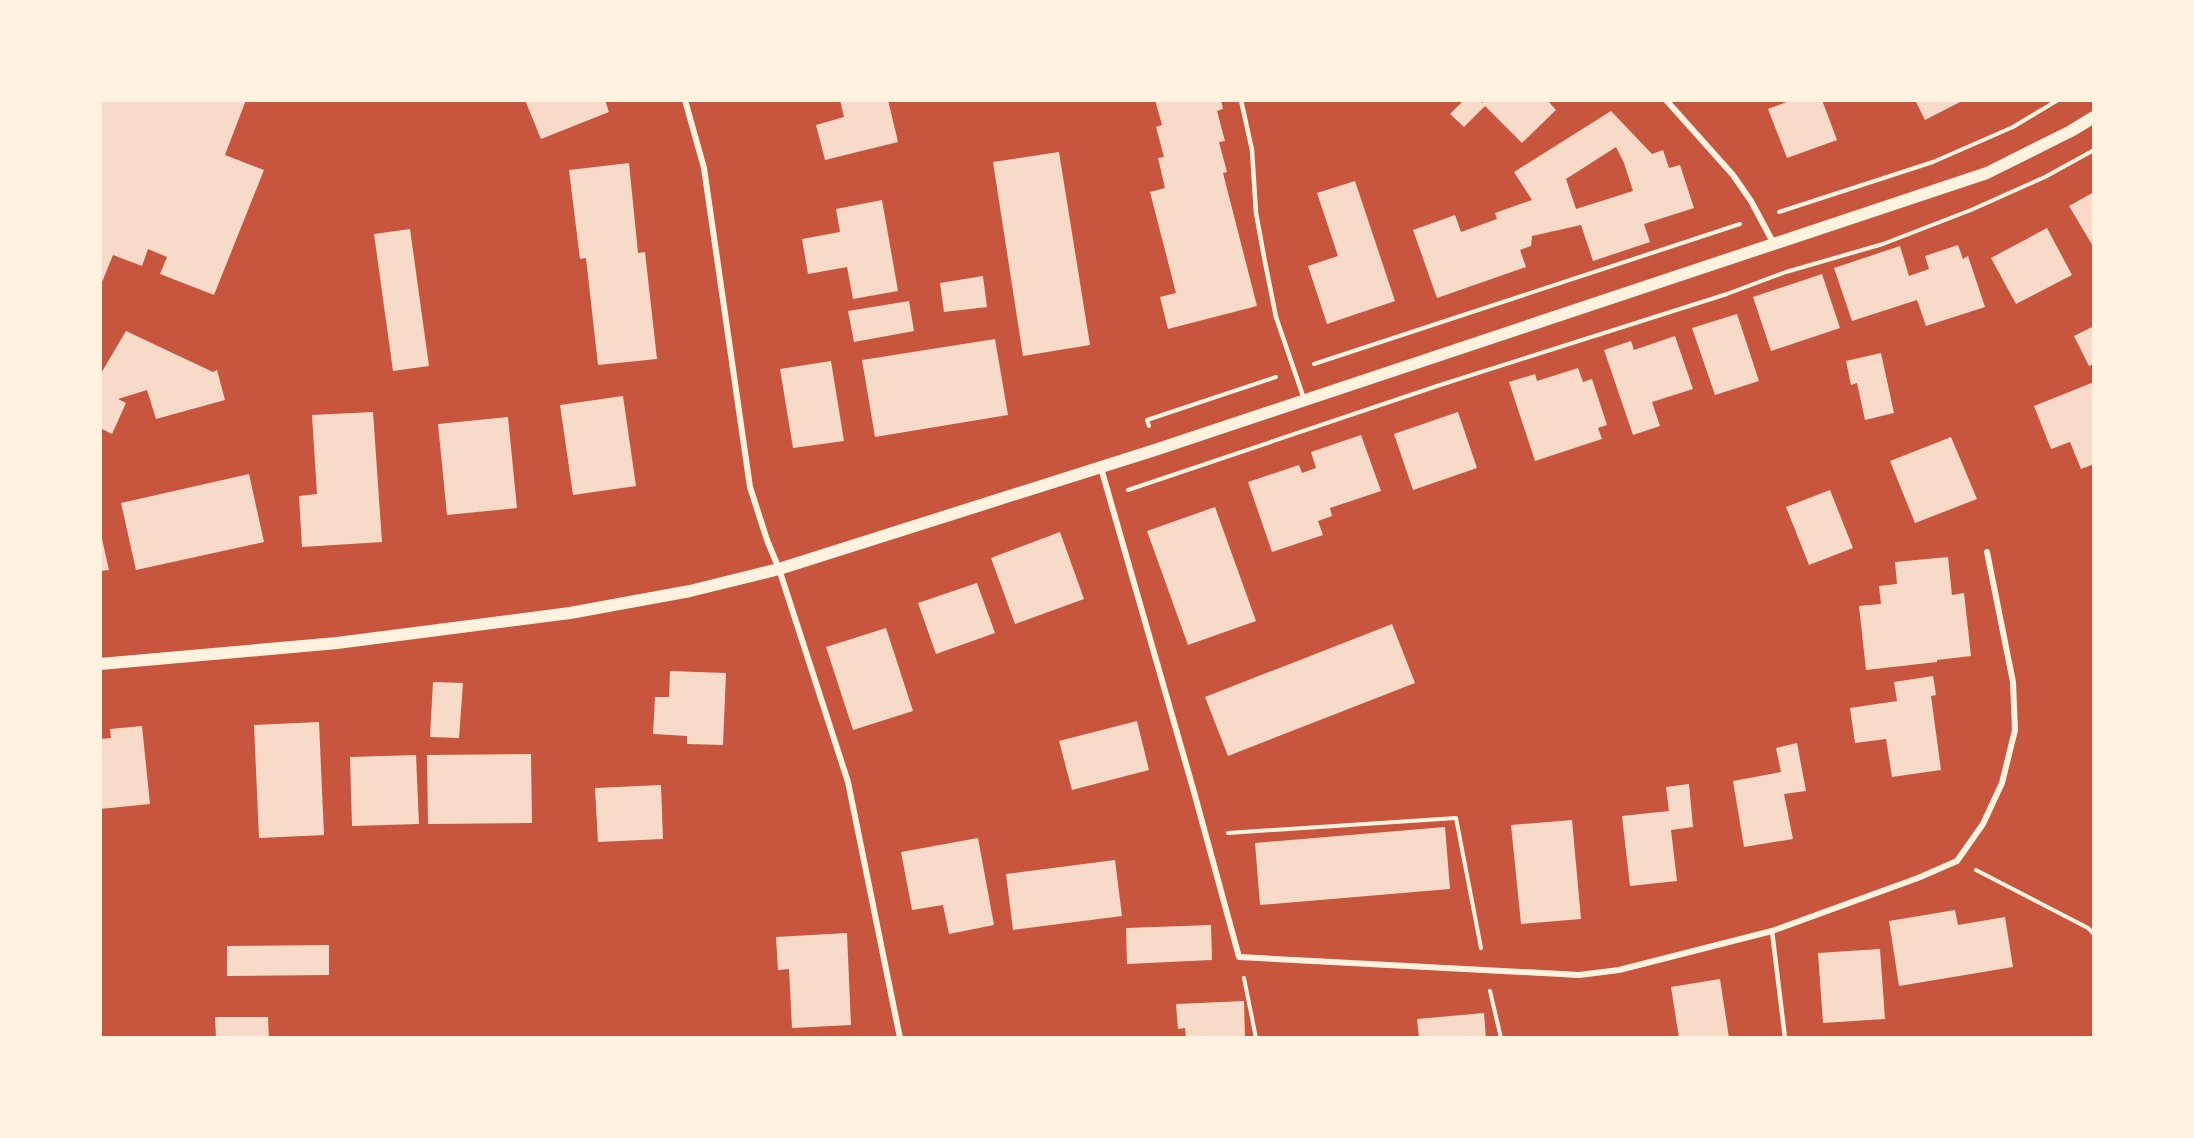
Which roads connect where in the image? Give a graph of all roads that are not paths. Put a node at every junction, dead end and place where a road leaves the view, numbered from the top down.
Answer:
1 (685, 100) edge
2 (1241, 100) edge
3 (1666, 100) edge
4 (2094, 117) edge
5 (1774, 244) junction
6 (1305, 400) junction
7 (1101, 468) junction
8 (1987, 552) dead end
9 (779, 569) junction
10 (100, 664) edge
11 (1772, 931) junction
12 (900, 1038) edge
13 (1785, 1038) edge

1 - 9 street
2 - 6 lane
3 - 5 street
4 - 5 main road
5 - 6 main road
6 - 7 main road
7 - 9 main road
7 - 11 street
8 - 11 street
9 - 10 main road
9 - 12 street
11 - 13 lane

